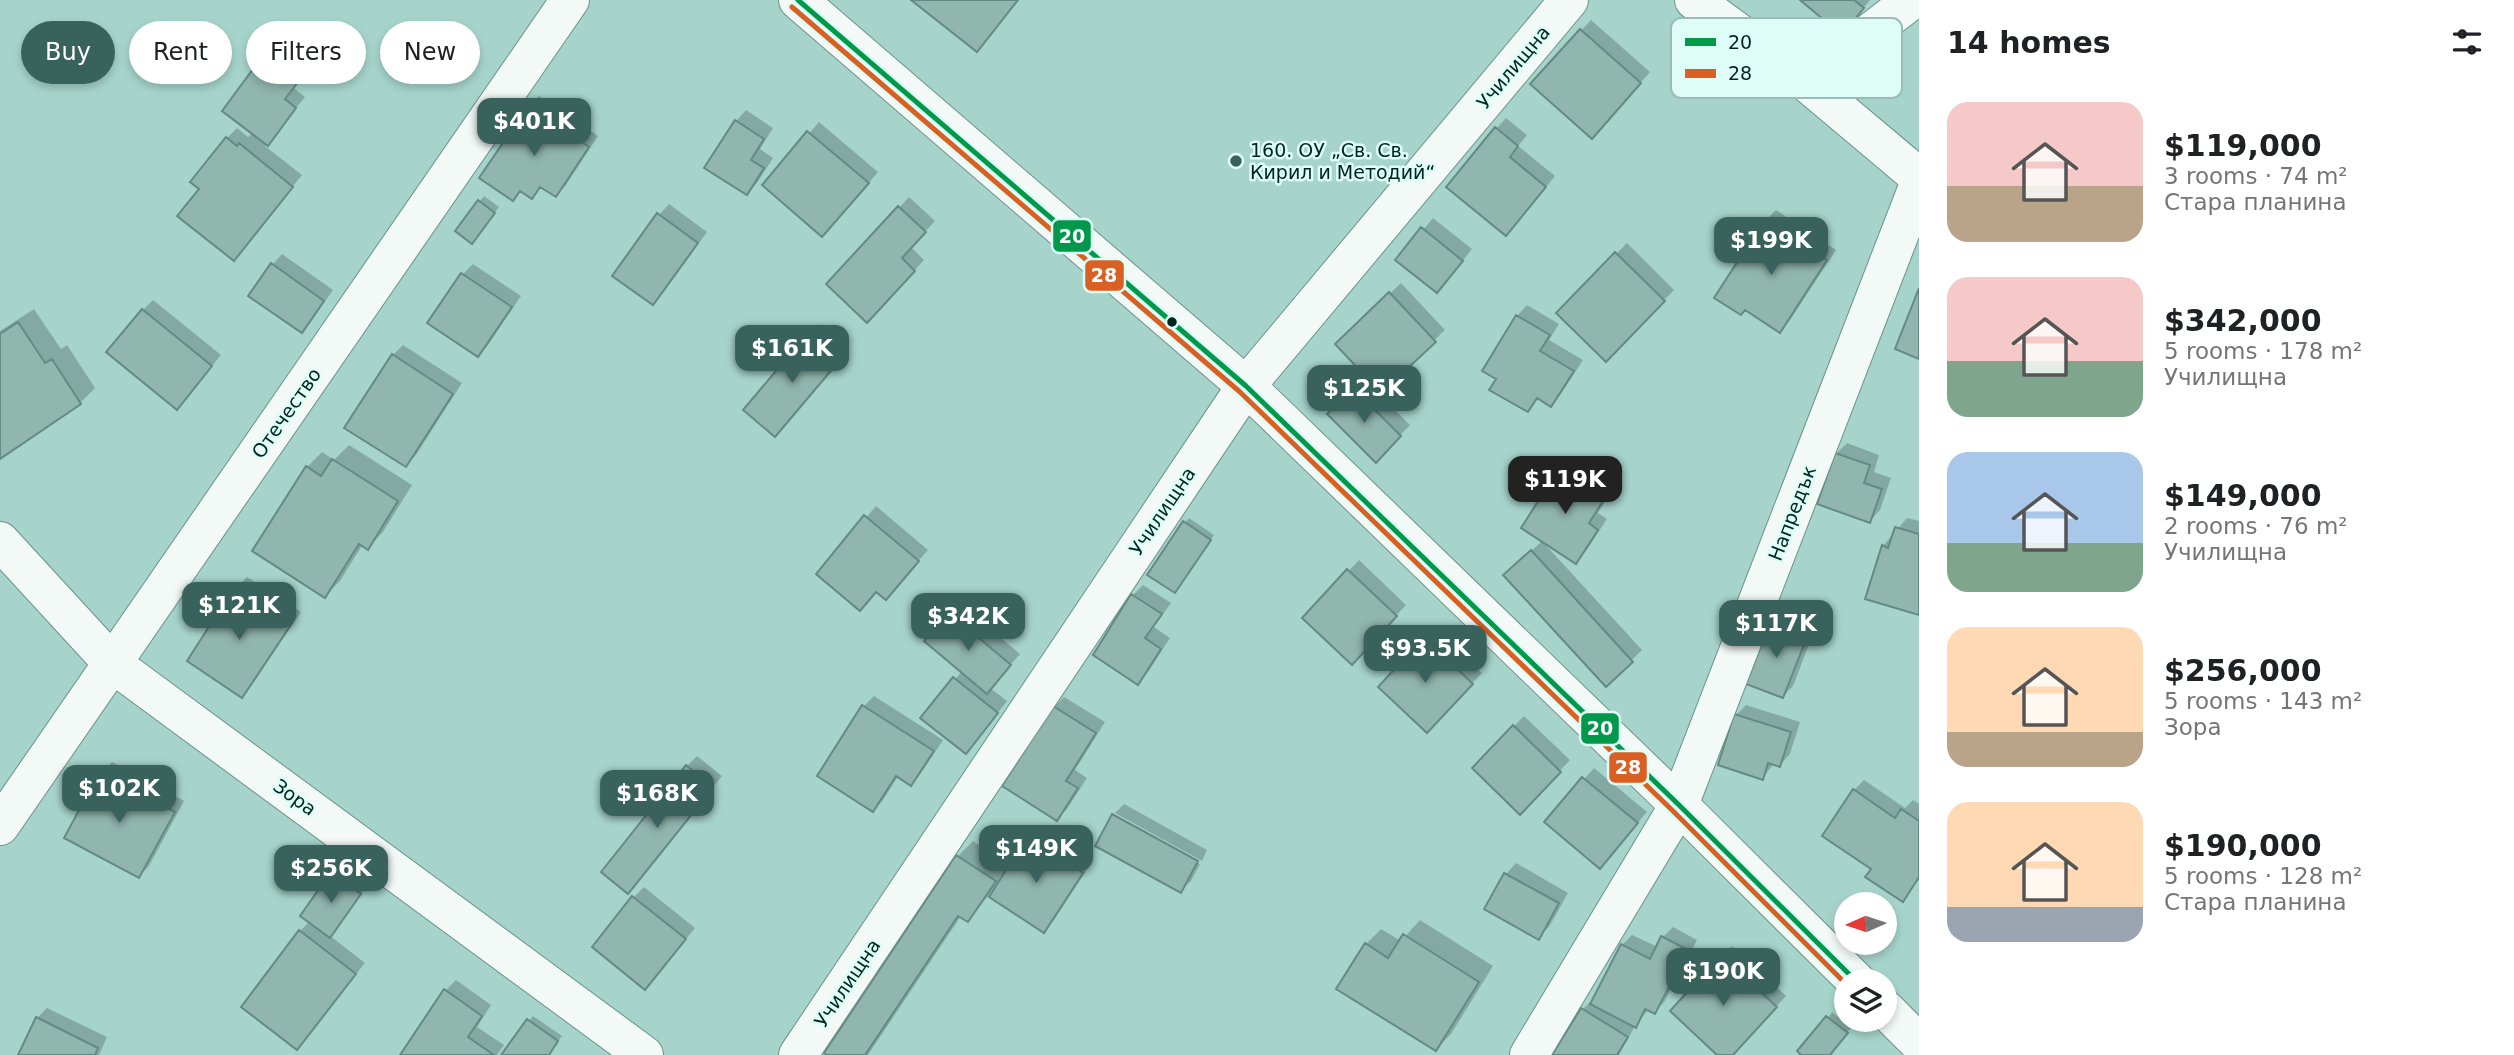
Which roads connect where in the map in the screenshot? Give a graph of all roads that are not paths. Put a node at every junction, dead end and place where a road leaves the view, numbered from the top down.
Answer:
1 (570, 0) edge
2 (798, 0) edge
3 (1569, 0) edge
4 (1694, 0) edge
5 (1912, 0) edge
6 (1719, 18) edge
7 (1889, 18) edge
8 (1825, 98) edge
9 (1919, 177) edge
10 (1919, 184) edge
11 (1246, 386) junction
12 (0, 541) edge
13 (113, 664) junction
14 (1679, 805) junction
15 (0, 826) edge
16 (1844, 969) edge
17 (1897, 1021) edge
18 (1919, 1043) edge
19 (644, 1055) edge
20 (798, 1055) edge
21 (1529, 1055) edge

1 - 13 street, Отечество
2 - 11 street
3 - 11 street, Училищна
4 - 6 street
5 - 7 street
8 - 9 street
10 - 14 street, Напредък
11 - 14 street
11 - 20 street, Училищна
12 - 13 street, Зора
13 - 15 street, Отечество
13 - 19 street, Зора
14 - 16 street
14 - 21 street, Напредък
17 - 18 street

